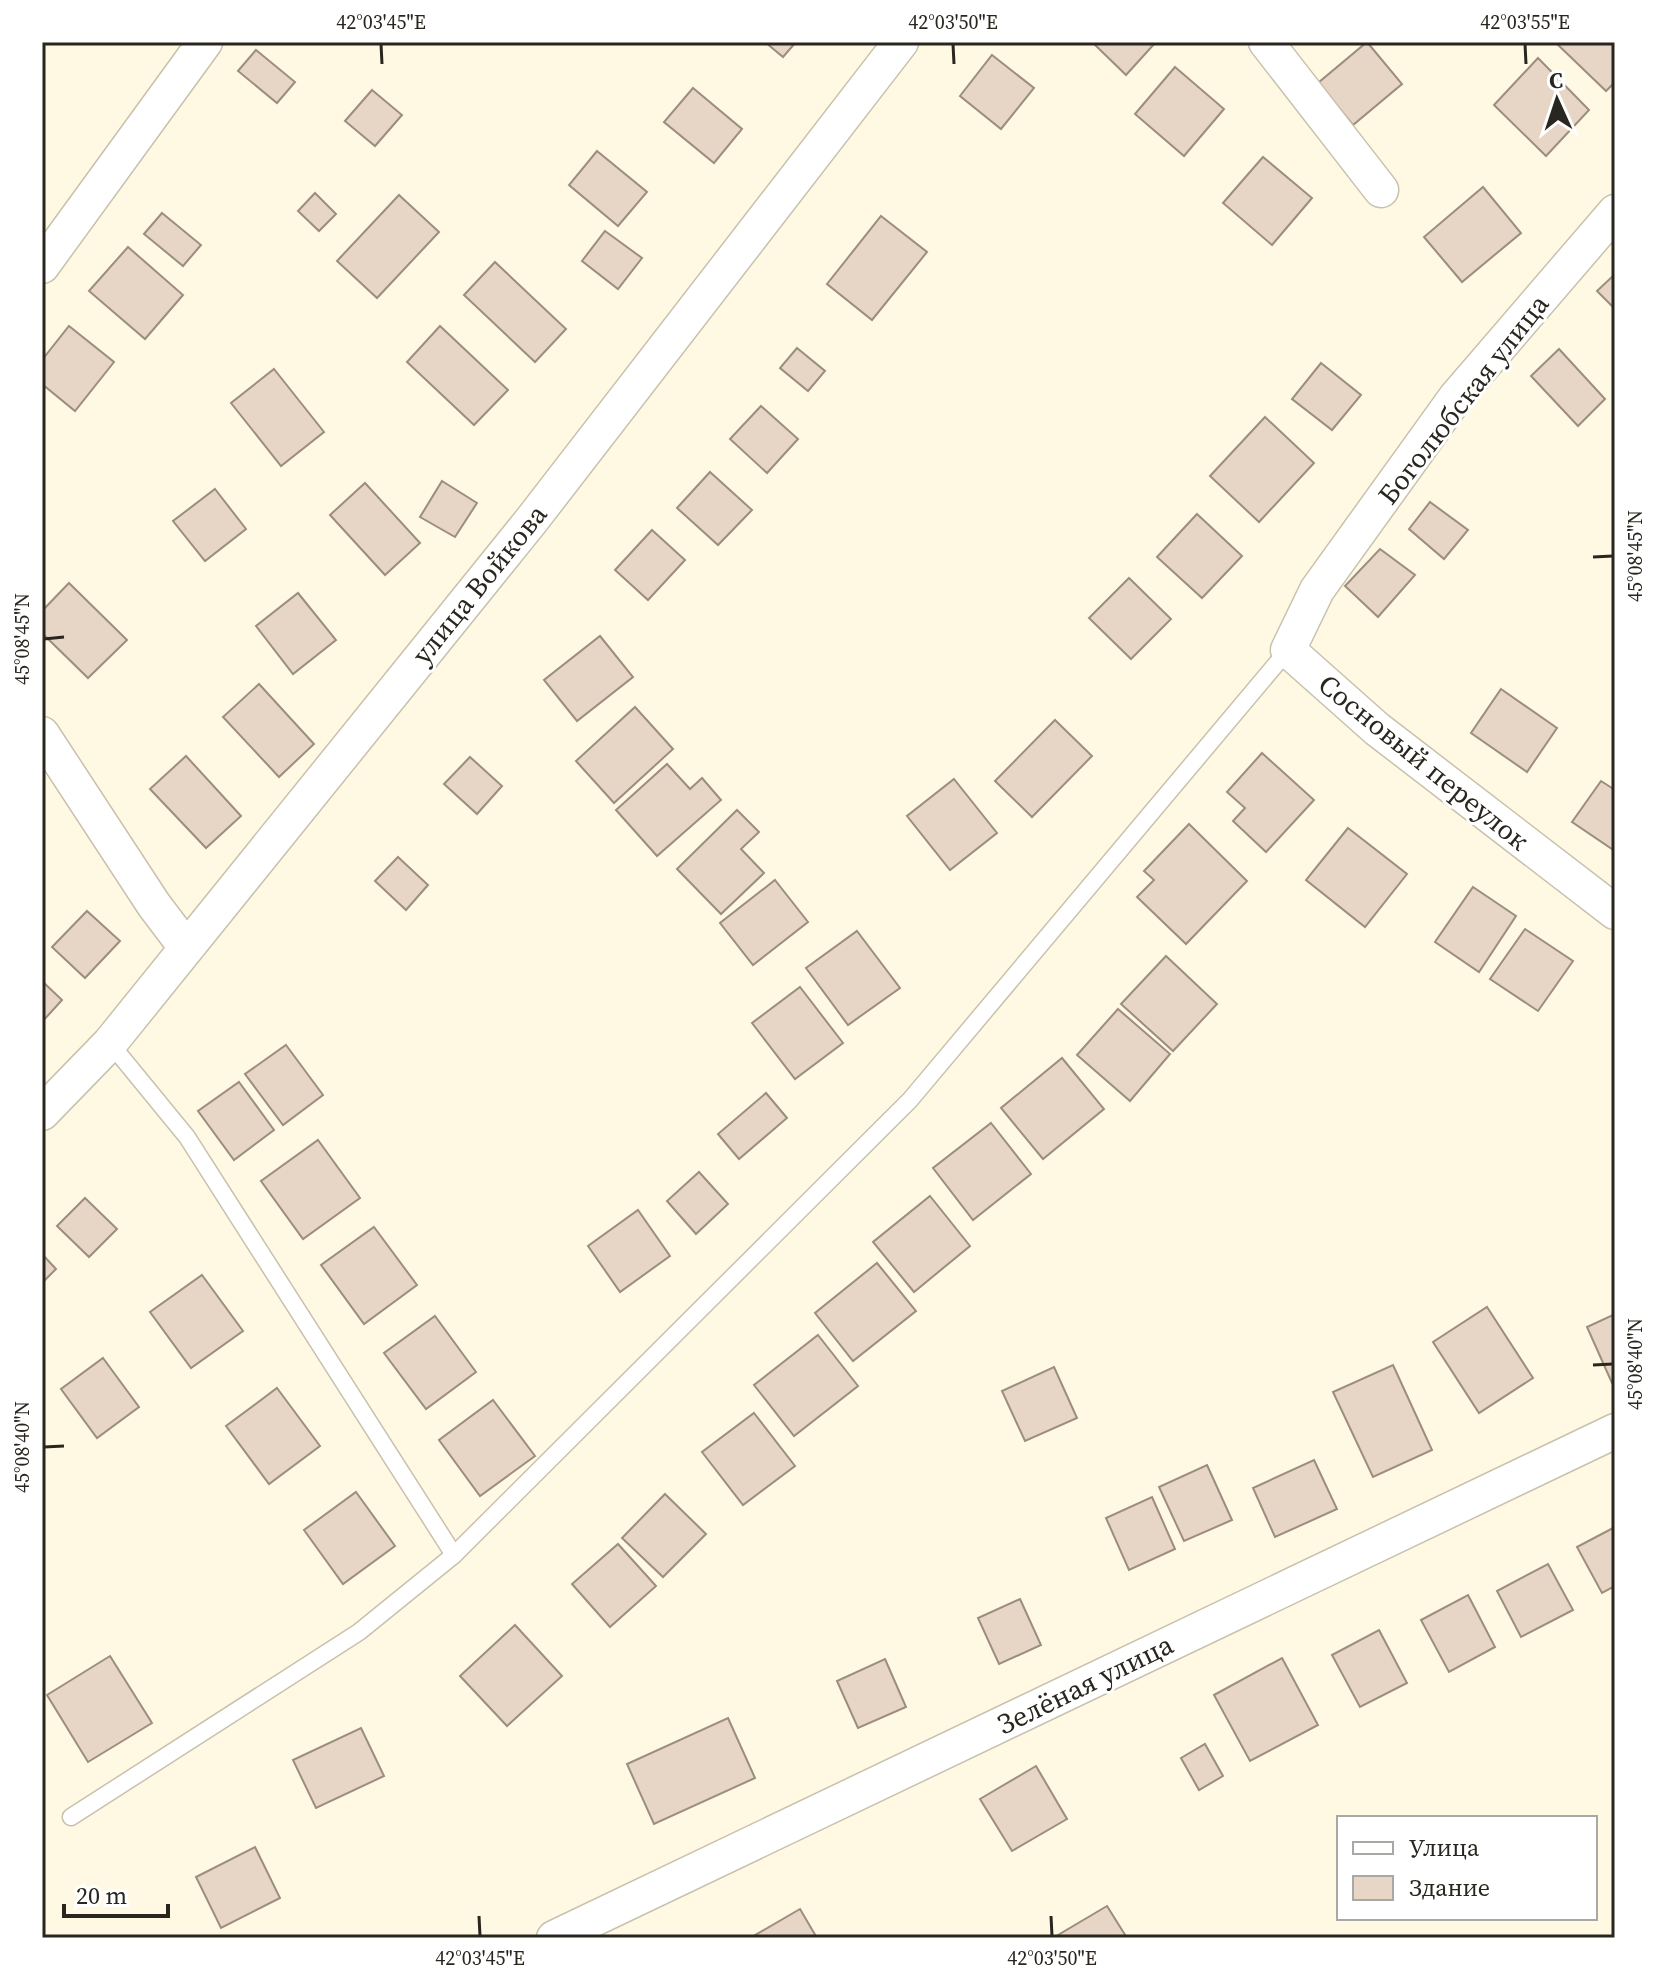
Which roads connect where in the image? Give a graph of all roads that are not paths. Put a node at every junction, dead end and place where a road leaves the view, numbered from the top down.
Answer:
1 (205, 42) edge
2 (901, 42) edge
3 (1266, 42) edge
4 (1381, 190) dead end
5 (1615, 212) edge
6 (42, 266) edge
7 (1288, 650) junction
8 (42, 734) edge
9 (1615, 912) edge
10 (185, 946) junction
11 (110, 1043) junction
12 (42, 1113) edge
13 (1615, 1431) edge
14 (454, 1555) junction
15 (71, 1817) dead end
16 (554, 1938) edge

1 - 6 street
2 - 10 street, улица Войкова
3 - 4 street
5 - 7 street, Боголюбская улица
7 - 9 street, Сосновый переулок
7 - 14 lane
8 - 10 street
10 - 11 street, улица Войкова
11 - 12 street, улица Войкова
11 - 14 lane
13 - 16 street, Зелёная улица
14 - 15 lane

